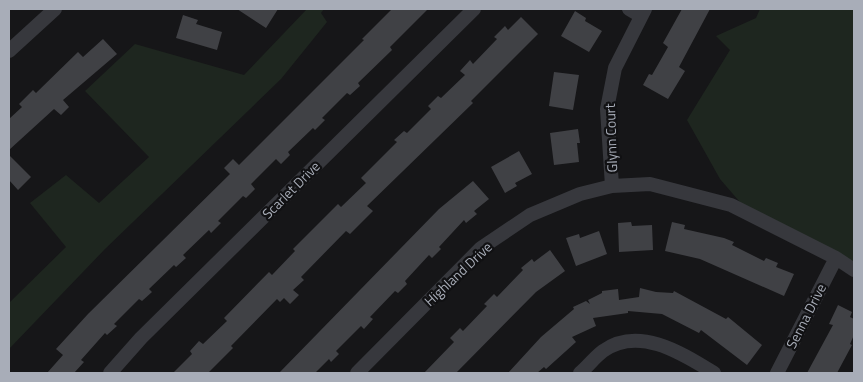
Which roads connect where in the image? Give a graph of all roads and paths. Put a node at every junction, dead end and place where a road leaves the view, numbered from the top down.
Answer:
1 (55, 9) edge
2 (474, 9) edge
3 (638, 11) edge
4 (9, 50) edge
5 (612, 186) junction
6 (836, 258) junction
7 (854, 270) edge
8 (110, 373) edge
9 (356, 373) edge
10 (580, 373) edge
11 (714, 373) edge
12 (777, 373) edge

1 - 4 street
2 - 8 street, Scarlet Drive
3 - 5 street, Glynn Court
5 - 6 street, Highland Drive
5 - 9 street, Highland Drive
6 - 7 street, Highland Drive
6 - 12 street, Senna Drive
10 - 11 street

